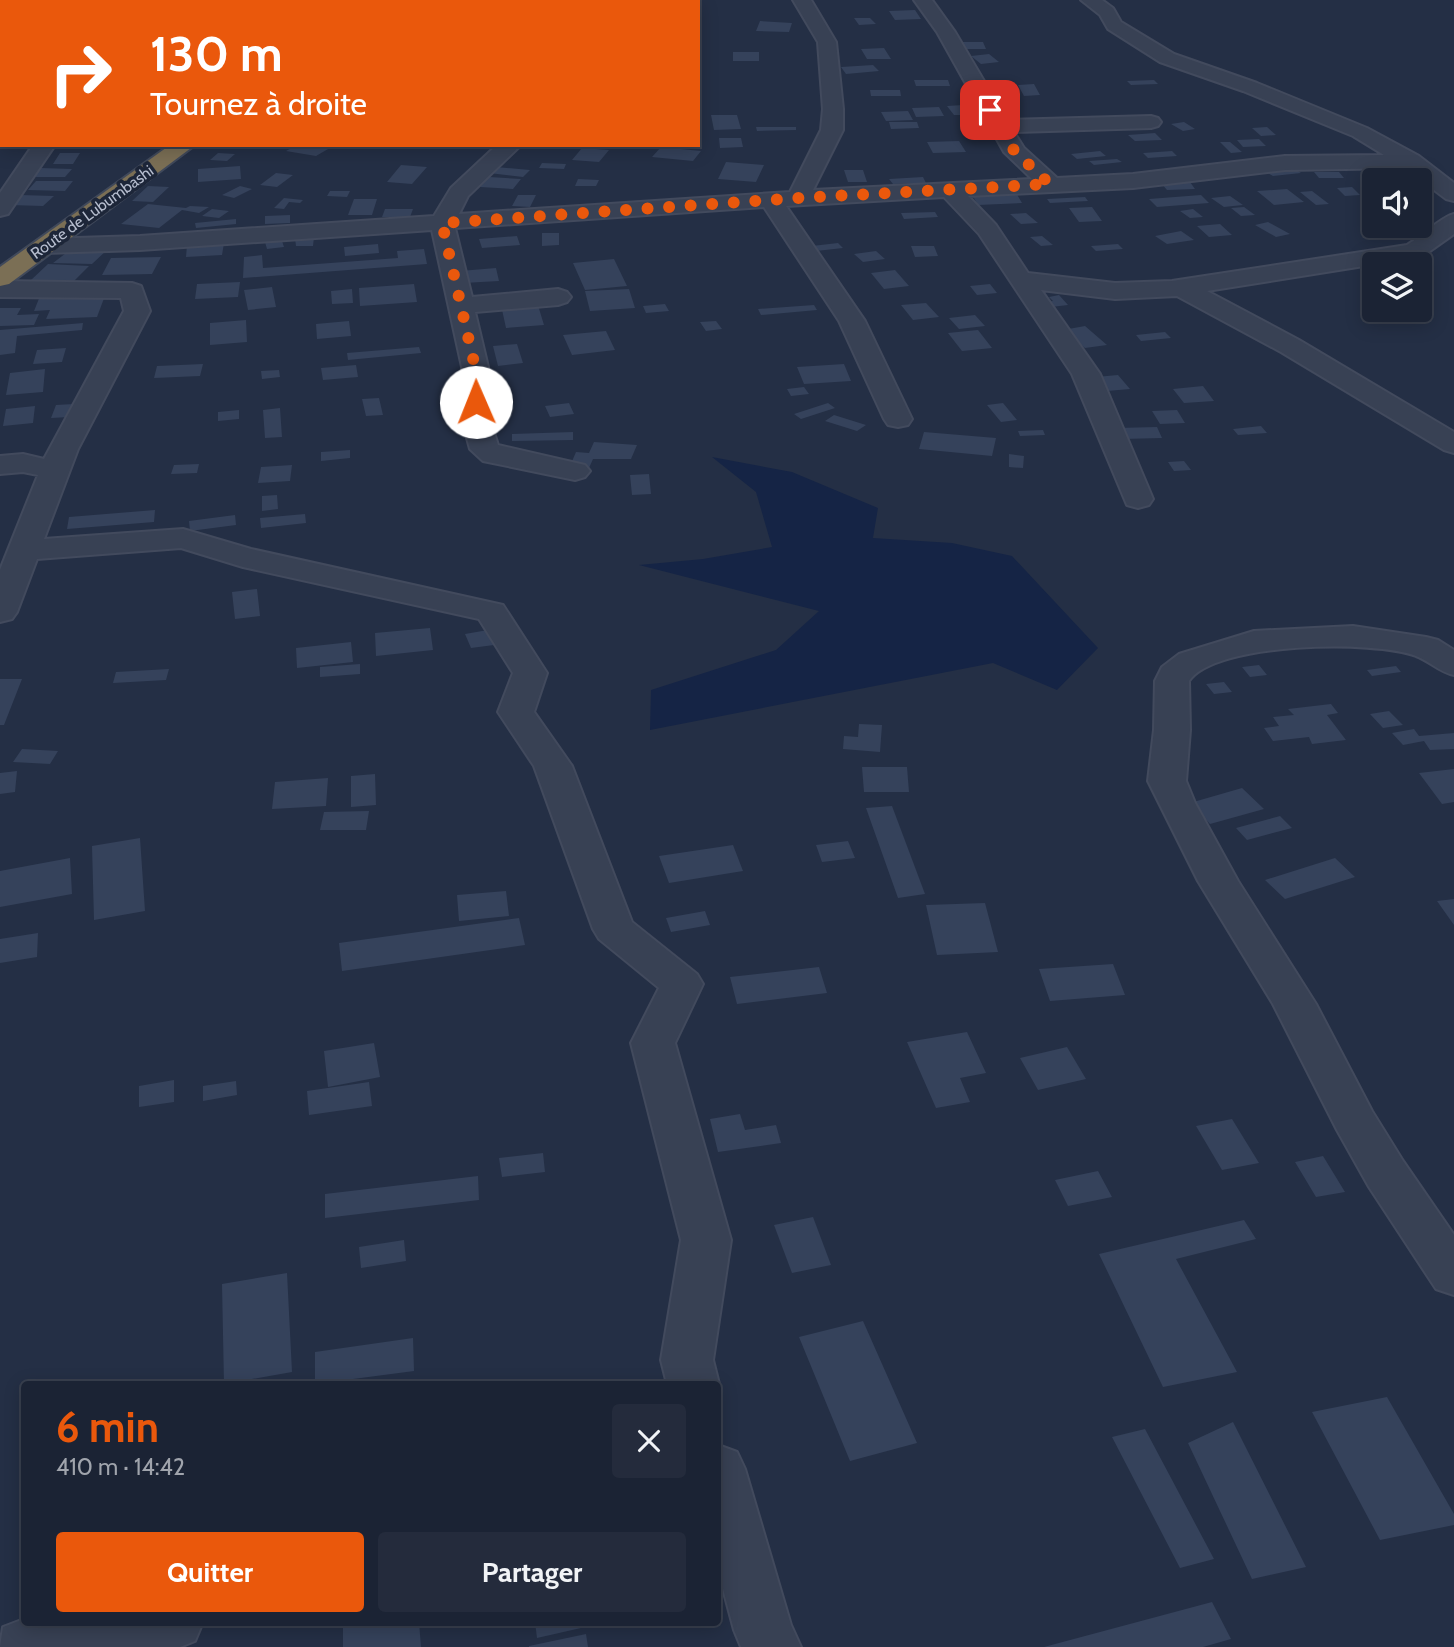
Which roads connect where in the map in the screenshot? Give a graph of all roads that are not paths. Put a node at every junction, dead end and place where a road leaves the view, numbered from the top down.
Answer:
1 (802, 0) edge
2 (923, 0) edge
3 (1090, 0) edge
4 (1151, 122) dead end
5 (1000, 125) junction
6 (43, 147) edge
7 (181, 147) edge
8 (508, 147) edge
9 (1411, 161) junction
10 (1050, 184) junction
11 (950, 190) junction
12 (1454, 194) edge
13 (798, 198) junction
14 (771, 200) junction
15 (0, 209) edge
16 (1454, 221) edge
17 (442, 223) junction
18 (45, 246) junction
19 (0, 279) edge
20 (1020, 280) junction
21 (1182, 288) junction
22 (0, 289) edge
23 (558, 297) dead end
24 (462, 306) junction
25 (898, 418) dead end
26 (1454, 444) edge
27 (0, 465) edge
28 (54, 470) junction
29 (575, 471) dead end
30 (1138, 499) dead end
31 (24, 550) junction
32 (0, 612) edge
33 (1454, 665) edge
34 (1454, 1275) edge
35 (693, 1381) edge
36 (721, 1492) edge
37 (150, 1626) edge
38 (24, 1647) edge
39 (771, 1647) edge

1 - 13 street
2 - 5 street
3 - 9 street
4 - 5 street
5 - 10 street
6 - 15 street
7 - 18 highway, Route de Lubumbashi
8 - 17 street
9 - 10 street
9 - 12 street
10 - 11 street
11 - 13 street
11 - 20 street
13 - 14 street
14 - 17 street
14 - 25 street
16 - 21 street
17 - 18 street
17 - 24 street
18 - 19 highway, Route de Lubumbashi
20 - 21 street
20 - 30 street
21 - 26 street
22 - 28 street
23 - 24 street
24 - 29 street
27 - 28 street
28 - 31 street
31 - 32 street
31 - 35 street
33 - 34 street
36 - 39 street
37 - 38 street

